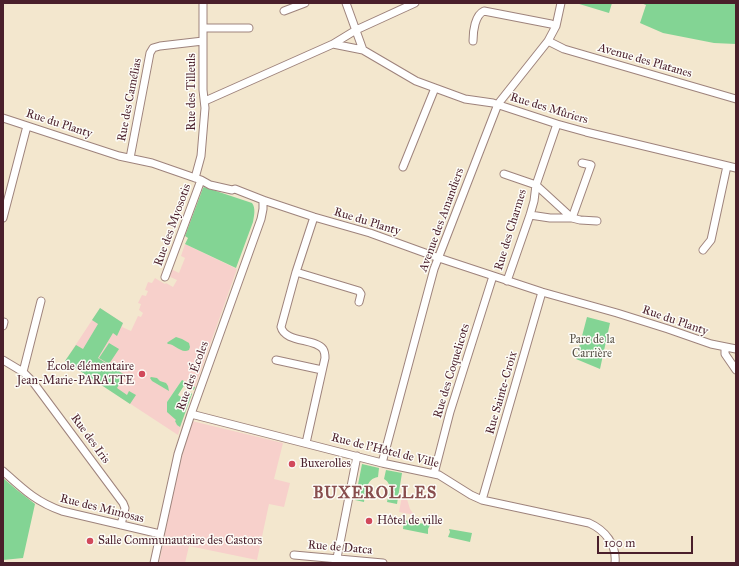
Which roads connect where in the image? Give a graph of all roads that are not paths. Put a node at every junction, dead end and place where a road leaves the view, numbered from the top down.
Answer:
1 (202, 3) edge
2 (305, 3) edge
3 (346, 3) edge
4 (415, 3) edge
5 (561, 3) edge
6 (284, 11) dead end
7 (556, 26) junction
8 (203, 28) junction
9 (248, 28) dead end
10 (356, 30) junction
11 (473, 40) dead end
12 (203, 41) junction
13 (548, 41) junction
14 (333, 44) junction
15 (363, 50) junction
16 (435, 88) junction
17 (205, 100) junction
18 (736, 100) edge
19 (498, 104) junction
20 (3, 118) edge
21 (557, 124) junction
22 (27, 126) junction
23 (130, 158) junction
24 (582, 162) dead end
25 (727, 166) junction
26 (403, 167) dead end
27 (736, 168) edge
28 (504, 174) dead end
29 (198, 179) junction
30 (536, 185) junction
31 (6, 196) edge
32 (263, 200) junction
33 (530, 215) junction
34 (3, 218) edge
35 (314, 218) junction
36 (572, 218) junction
37 (597, 222) dead end
38 (703, 250) dead end
39 (439, 258) junction
40 (296, 272) junction
41 (493, 276) junction
42 (165, 277) dead end
43 (507, 281) junction
44 (542, 292) junction
45 (41, 301) dead end
46 (359, 302) dead end
47 (725, 347) junction
48 (736, 349) edge
49 (3, 360) edge
50 (276, 360) dead end
51 (322, 370) junction
52 (736, 370) edge
53 (23, 372) junction
54 (191, 414) junction
55 (306, 443) junction
56 (357, 456) junction
57 (382, 463) junction
58 (3, 471) edge
59 (434, 474) junction
60 (482, 500) junction
61 (121, 525) junction
62 (160, 534) junction
63 (294, 555) dead end
64 (337, 558) junction
65 (154, 563) edge
66 (383, 563) edge
67 (615, 563) edge

1 - 8 street, Rue des Tilleuls
2 - 6 street
3 - 10 street
4 - 10 street
5 - 7 street, Avenue des Amandiers
7 - 11 street
7 - 13 street, Avenue des Amandiers
8 - 9 street
8 - 12 street, Rue des Tilleuls
10 - 14 street
10 - 15 street
12 - 17 street, Rue des Tilleuls
12 - 23 street, Rue des Camélias
13 - 18 street, Avenue des Platanes
13 - 19 street, Avenue des Amandiers
14 - 15 street, Rue des Mûriers
14 - 17 street
15 - 16 street, Rue des Mûriers
16 - 19 street, Rue des Mûriers
16 - 26 street
17 - 29 street, Rue des Tilleuls
19 - 21 street, Rue des Mûriers
19 - 39 street, Avenue des Amandiers
20 - 22 street, Rue du Planty
21 - 25 street, Rue des Mûriers
21 - 30 street, Rue des Charmes
22 - 23 street, Rue du Planty
22 - 31 street
23 - 29 street, Rue du Planty
24 - 36 street
25 - 27 street, Rue des Mûriers
25 - 38 street
28 - 30 street, Rue des Charmes
29 - 32 street, Rue du Planty
29 - 42 street, Rue des Myosotis
30 - 33 street, Rue des Charmes
30 - 36 street
31 - 34 street
32 - 35 street, Rue du Planty
32 - 54 street, Rue des Écoles
33 - 36 street
33 - 43 street, Rue des Charmes
35 - 39 street, Rue du Planty
35 - 40 street
36 - 37 street
39 - 41 street, Rue du Planty
39 - 57 street, Avenue des Amandiers
40 - 46 street
40 - 51 street
41 - 43 street, Rue du Planty
41 - 59 street, Rue des Coquelicots
43 - 44 street, Rue du Planty
44 - 47 street, Rue du Planty
44 - 60 street, Rue Sainte-Croix
45 - 53 street
47 - 48 street, Rue du Planty
47 - 52 street
49 - 53 street, Rue des Iris
50 - 51 street
51 - 55 street
53 - 61 street, Rue des Iris
54 - 55 street, Rue de l'Hôtel de Ville
54 - 62 street, Rue des Écoles
55 - 56 street, Rue de l'Hôtel de Ville
56 - 57 street, Rue de l'Hôtel de Ville
56 - 64 street
57 - 59 street, Rue de l'Hôtel de Ville
58 - 61 street, Rue des Mimosas
59 - 60 street, Rue de l'Hôtel de Ville
60 - 67 street, Rue de l'Hôtel de Ville
61 - 62 street, Rue des Mimosas
62 - 65 street, Rue des Écoles
63 - 64 street, Rue de Datca
64 - 66 street, Rue de Datca

